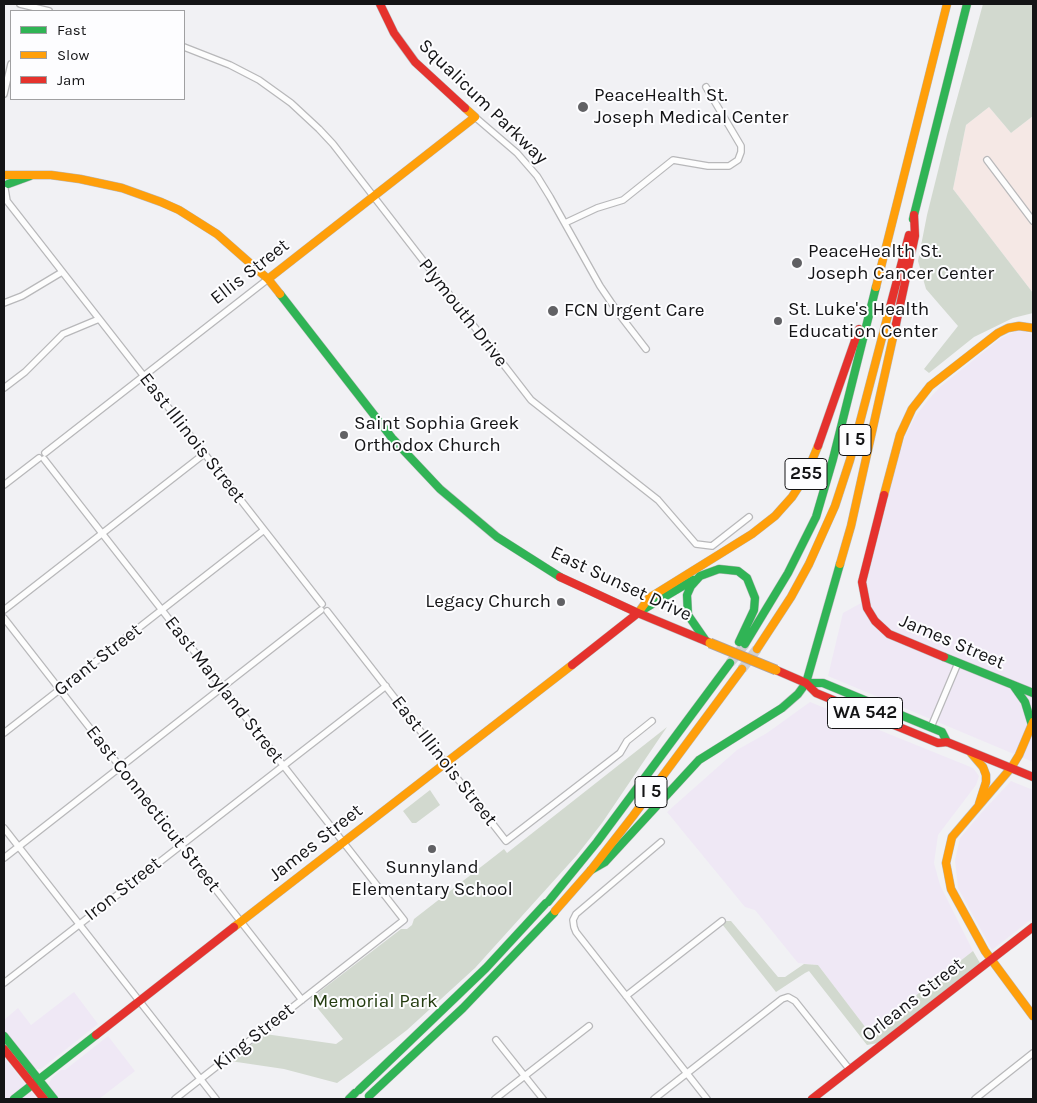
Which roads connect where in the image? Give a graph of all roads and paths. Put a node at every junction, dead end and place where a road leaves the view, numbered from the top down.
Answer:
1 (380, 4) edge
2 (947, 4) edge
3 (967, 4) edge
4 (24, 6) edge
5 (44, 10) edge
6 (185, 47) edge
7 (10, 68) edge
8 (706, 87) dead end
9 (4, 94) edge
10 (476, 117) junction
11 (987, 160) dead end
12 (5, 183) edge
13 (373, 197) junction
14 (914, 215) junction
15 (1033, 221) edge
16 (565, 223) junction
17 (62, 272) junction
18 (268, 279) junction
19 (4, 303) edge
20 (869, 311) junction
21 (99, 319) junction
22 (1033, 328) edge
23 (646, 349) dead end
24 (144, 376) junction
25 (4, 388) edge
26 (204, 454) junction
27 (43, 457) junction
28 (4, 486) edge
29 (749, 517) dead end
30 (264, 530) junction
31 (102, 533) junction
32 (700, 576) junction
33 (323, 609) junction
34 (4, 610) edge
35 (162, 610) junction
36 (638, 613) junction
37 (4, 618) edge
38 (708, 642) junction
39 (757, 649) tunnel mouth
40 (730, 663) tunnel mouth
41 (958, 663) junction
42 (742, 669) tunnel mouth
43 (806, 683) junction
44 (1012, 684) junction
45 (386, 686) junction
46 (222, 688) junction
47 (60, 690) junction
48 (1033, 693) edge
49 (652, 721) dead end
50 (1033, 724) edge
51 (931, 728) junction
52 (4, 733) edge
53 (948, 742) junction
54 (969, 750) junction
55 (446, 763) junction
56 (283, 766) junction
57 (120, 767) junction
58 (1011, 768) junction
59 (1033, 777) edge
60 (979, 804) junction
61 (4, 828) edge
62 (661, 842) dead end
63 (343, 843) junction
64 (180, 844) junction
65 (18, 847) junction
66 (4, 858) edge
67 (591, 870) junction
68 (404, 920) joint
69 (722, 921) dead end
70 (241, 922) junction
71 (79, 924) junction
72 (1033, 927) edge
73 (990, 960) junction
74 (4, 983) edge
75 (626, 996) junction
76 (302, 1000) junction
77 (140, 1001) junction
78 (1033, 1016) edge
79 (589, 1026) dead end
80 (4, 1036) edge
81 (496, 1040) dead end
82 (4, 1048) edge
83 (1033, 1053) edge
84 (850, 1070) junction
85 (687, 1073) junction
86 (524, 1076) junction
87 (201, 1079) junction
88 (35, 1082) junction
89 (354, 1094) edge
90 (369, 1096) dead end
91 (14, 1099) edge
92 (44, 1099) edge
93 (54, 1099) edge
94 (175, 1099) edge
95 (216, 1099) edge
96 (495, 1099) edge
97 (543, 1099) edge
98 (654, 1099) edge
99 (707, 1099) edge
100 (812, 1099) edge
101 (975, 1099) edge

1 - 10 main road, Squalicum Parkway
2 - 20 main road, I 5
3 - 14 main road, I 5
4 - 5 street
6 - 13 street, Plymouth Drive
7 - 9 street
8 - 16 street
10 - 13 main road, Ellis Street
10 - 16 street, Squalicum Parkway
11 - 15 street
12 - 17 street, East Illinois Street
12 - 18 main road, East Sunset Drive
13 - 18 main road, Ellis Street
13 - 29 street, Plymouth Drive
14 - 39 main road, I 5
14 - 43 main road
16 - 23 street, Squalicum Parkway
17 - 19 street
17 - 21 street, East Illinois Street
18 - 24 street, Ellis Street
18 - 36 main road, East Sunset Drive
20 - 32 main road, I 5
20 - 36 main road, 255
21 - 24 street, East Illinois Street
21 - 25 street
22 - 41 main road, James Street
24 - 26 street, East Illinois Street
24 - 27 street, Ellis Street
26 - 30 street, East Illinois Street
26 - 31 street
27 - 28 street, Ellis Street
27 - 31 street, East Maryland Street
30 - 33 street, East Illinois Street
30 - 35 street, Grant Street
31 - 34 street
31 - 35 street, East Maryland Street
32 - 36 main road
32 - 38 main road
33 - 45 street, East Illinois Street
33 - 46 street
35 - 46 street, East Maryland Street
35 - 47 street, Grant Street
36 - 38 main road, East Sunset Drive
36 - 55 main road, James Street
37 - 47 street, East Connecticut Street
38 - 43 main road, East Sunset Drive / WA 542, bridge
40 - 89 main road, I 5
41 - 44 main road, James Street
41 - 51 street
42 - 67 main road, I 5
43 - 51 main road, East Sunset Drive / WA 542
43 - 53 main road, East Sunset Drive / WA 542
43 - 67 main road
44 - 48 main road, James Street
44 - 50 main road
45 - 55 street, East Illinois Street
45 - 56 street, Iron Street
46 - 56 street, East Maryland Street
46 - 57 street
47 - 52 street, Grant Street
47 - 57 street, East Connecticut Street
49 - 55 street, East Illinois Street
50 - 58 main road
51 - 53 main road, East Sunset Drive / WA 542
53 - 54 main road, East Sunset Drive / WA 542
54 - 58 main road, East Sunset Drive / WA 542
54 - 60 main road
55 - 63 main road, James Street
56 - 63 street, East Maryland Street
56 - 64 street, Iron Street
57 - 64 street, East Connecticut Street
57 - 65 street
58 - 59 main road, East Sunset Drive / WA 542
58 - 60 main road
60 - 73 main road
61 - 65 street
62 - 75 street
63 - 68 street, East Maryland Street
63 - 70 main road, James Street
64 - 70 street, East Connecticut Street
64 - 71 street, Iron Street
65 - 66 street
65 - 71 street
67 - 90 main road, I 5
68 - 76 street, King Street
69 - 75 street
70 - 76 street, East Connecticut Street
70 - 77 main road, James Street
71 - 74 street, Iron Street
71 - 77 street
72 - 73 main road, Orleans Street
73 - 78 main road
73 - 84 main road, Orleans Street
75 - 85 street
76 - 87 street, King Street
77 - 87 street
77 - 88 main road, James Street
79 - 86 street
80 - 88 main road
81 - 86 street
82 - 88 main road
83 - 101 street
84 - 85 street
84 - 100 main road, Orleans Street
85 - 98 street
85 - 99 street
86 - 96 street
86 - 97 street
87 - 94 street, King Street
87 - 95 street
88 - 91 main road, James Street
88 - 92 main road
88 - 93 main road

